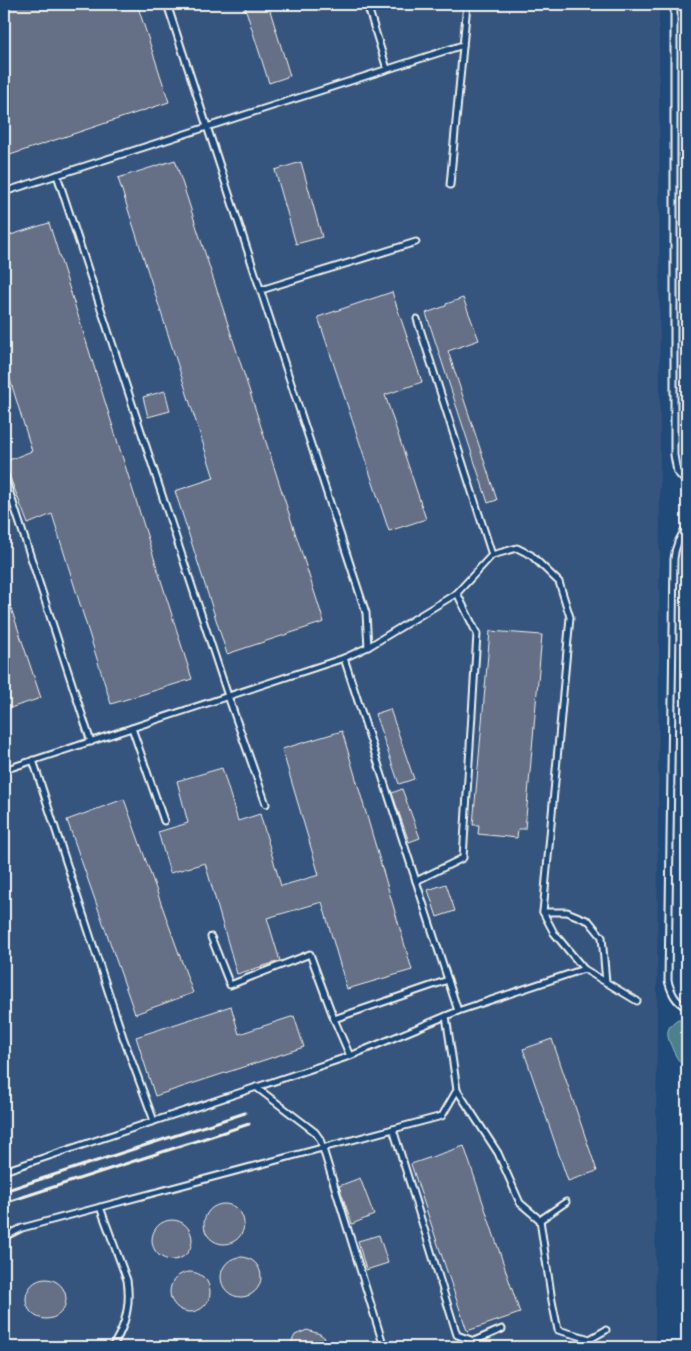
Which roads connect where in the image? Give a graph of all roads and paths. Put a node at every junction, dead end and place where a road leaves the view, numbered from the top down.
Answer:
1 (168, 4) edge
2 (366, 4) edge
3 (467, 4) edge
4 (674, 4) edge
5 (464, 44) junction
6 (387, 68) junction
7 (207, 126) junction
8 (57, 175) junction
9 (450, 186) dead end
10 (4, 192) edge
11 (416, 242) dead end
12 (262, 290) junction
13 (417, 319) dead end
14 (4, 475) edge
15 (687, 483) edge
16 (687, 528) edge
17 (492, 555) junction
18 (457, 593) junction
19 (368, 647) junction
20 (344, 658) junction
21 (228, 696) junction
22 (132, 728) junction
23 (91, 742) junction
24 (34, 760) junction
25 (4, 770) edge
26 (266, 804) dead end
27 (164, 821) dead end
28 (416, 881) junction
29 (543, 912) junction
30 (211, 938) dead end
31 (584, 969) junction
32 (448, 980) junction
33 (606, 982) junction
34 (637, 1001) dead end
35 (687, 1008) edge
36 (458, 1011) junction
37 (446, 1016) junction
38 (334, 1019) junction
39 (350, 1056) junction
40 (256, 1087) junction
41 (456, 1090) junction
42 (154, 1121) junction
43 (393, 1130) junction
44 (323, 1148) junction
45 (4, 1171) edge
46 (566, 1202) dead end
47 (100, 1206) junction
48 (540, 1220) junction
49 (4, 1237) edge
50 (502, 1330) dead end
51 (606, 1330) dead end
52 (112, 1347) edge
53 (384, 1347) edge

1 - 7 lane
2 - 6 lane
3 - 5 lane
4 - 15 lane
5 - 6 lane
5 - 9 lane
6 - 7 lane
7 - 8 lane
7 - 12 lane
8 - 10 lane
8 - 21 lane
11 - 12 lane
12 - 19 lane
13 - 17 lane
14 - 23 lane
16 - 35 lane
17 - 18 lane
17 - 29 lane
18 - 19 lane
18 - 28 lane
19 - 20 lane
20 - 21 lane
20 - 28 lane
21 - 22 lane
21 - 26 lane
22 - 23 lane
22 - 27 lane
23 - 24 lane
24 - 25 lane
24 - 42 lane
28 - 32 lane
29 - 31 lane
29 - 33 lane
30 - 38 lane
31 - 33 lane
31 - 36 lane
32 - 36 lane
32 - 38 lane
33 - 34 lane
36 - 37 lane
37 - 39 lane
37 - 41 lane
38 - 39 lane
39 - 40 lane
40 - 42 lane
40 - 44 lane
41 - 43 lane
41 - 48 lane
42 - 45 lane
43 - 44 lane
43 - 50 lane
44 - 47 lane
44 - 53 lane
46 - 48 lane
47 - 49 lane
47 - 52 lane
48 - 51 lane

